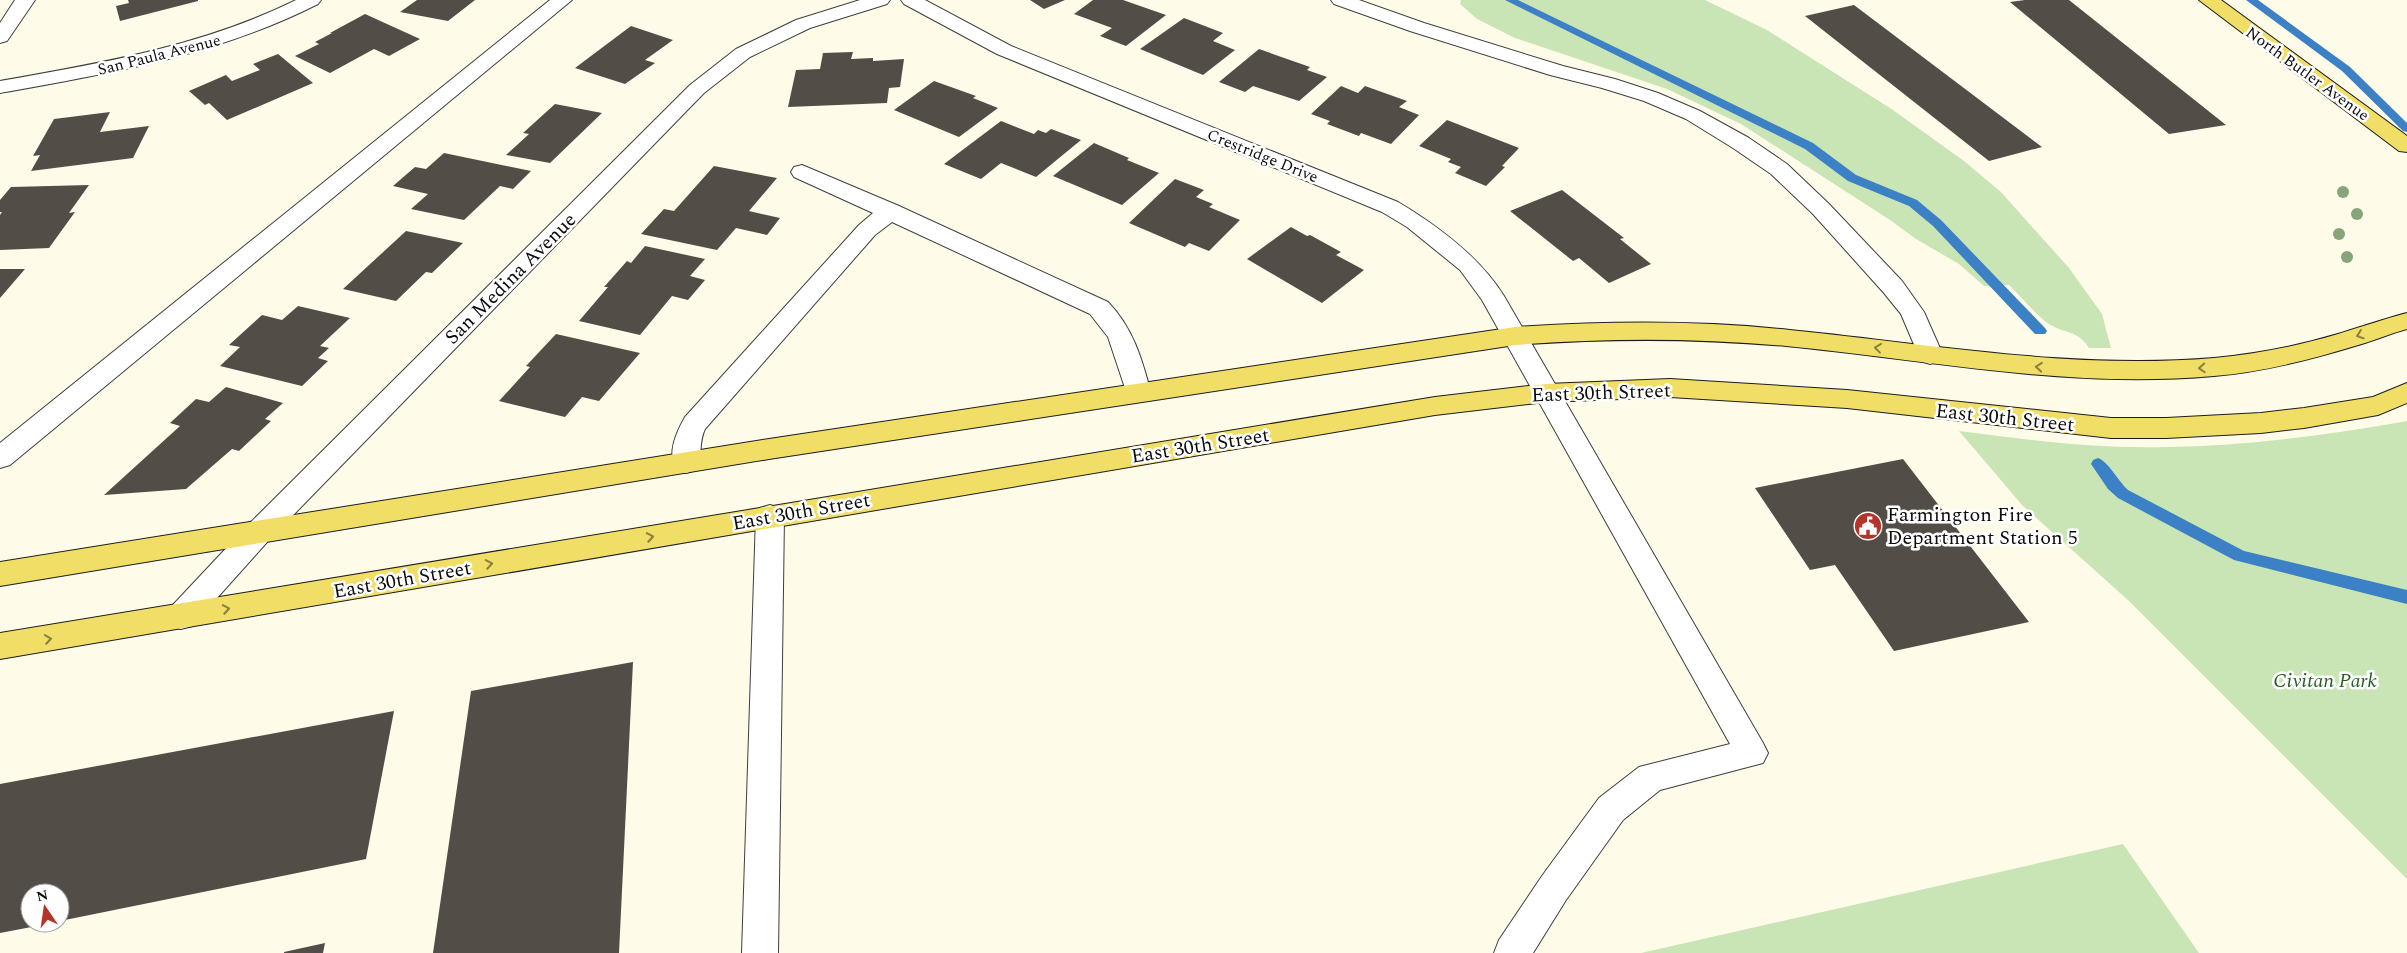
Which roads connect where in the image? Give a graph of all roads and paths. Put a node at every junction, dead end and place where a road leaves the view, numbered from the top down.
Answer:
1 (25, 0) edge
2 (311, 0) edge
3 (562, 0) edge
4 (880, 0) edge
5 (911, 0) edge
6 (1341, 0) edge
7 (2209, 0) edge
8 (0, 37) edge
9 (0, 87) edge
10 (2384, 129) junction
11 (2407, 134) edge
12 (2407, 146) edge
13 (802, 172) dead end
14 (891, 211) junction
15 (2407, 321) edge
16 (1515, 336) junction
17 (1930, 355) junction
18 (1546, 392) junction
19 (2407, 392) edge
20 (1138, 394) junction
21 (2407, 401) edge
22 (2378, 406) junction
23 (0, 458) edge
24 (686, 463) junction
25 (770, 516) junction
26 (258, 533) junction
27 (0, 574) edge
28 (181, 616) junction
29 (0, 646) edge
30 (760, 953) edge
31 (1512, 953) edge

1 - 8 street
2 - 9 street, San Paula Avenue
3 - 23 street
4 - 26 street, San Medina Avenue
5 - 16 street, Crestridge Drive
6 - 17 street
7 - 10 main road, North Butler Avenue
10 - 11 main road
10 - 12 main road, North Butler Avenue
13 - 14 street
14 - 20 street
14 - 24 street
15 -> 17 main road
17 -> 16 main road
16 - 18 street, Crestridge Drive
16 - 20 main road
18 - 22 main road, East 30th Street
18 - 25 main road, East 30th Street
18 - 31 street, Crestridge Drive
19 - 22 main road, East 30th Street
20 - 24 main road
21 - 22 main road
24 - 26 main road
28 -> 25 main road, East 30th Street
25 - 30 street
26 - 27 main road
26 - 28 street, San Medina Avenue
29 -> 28 main road, East 30th Street

